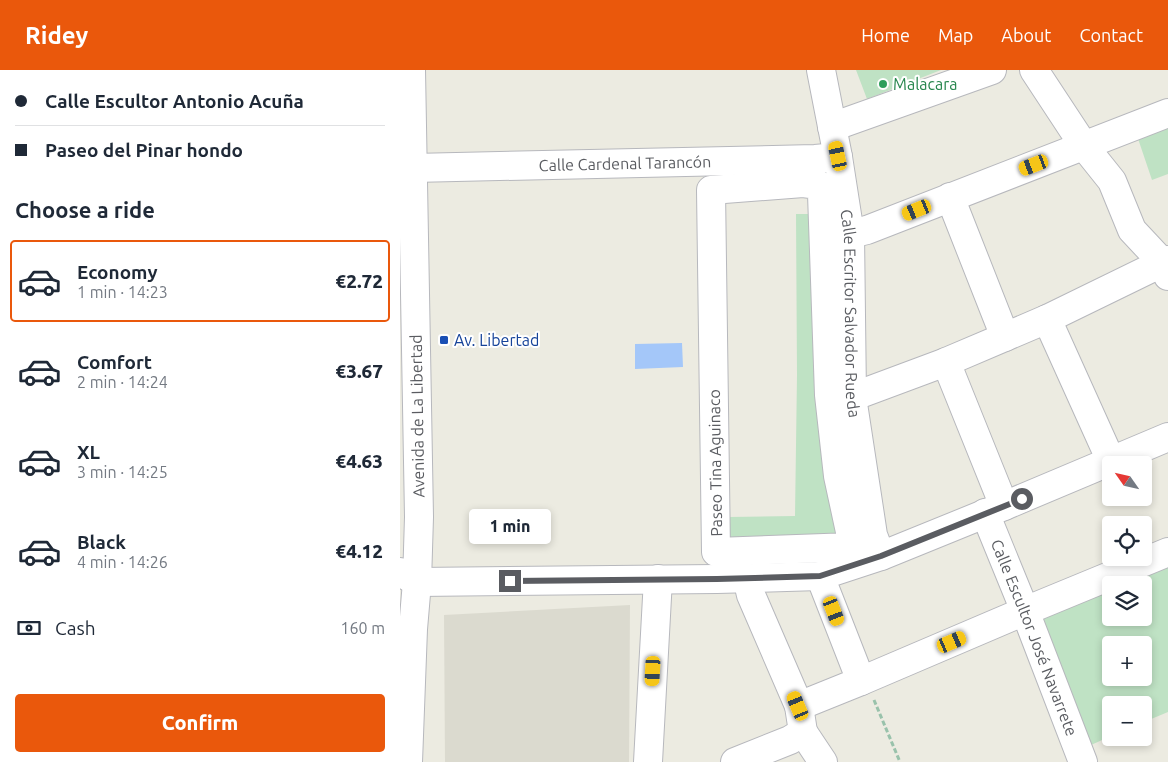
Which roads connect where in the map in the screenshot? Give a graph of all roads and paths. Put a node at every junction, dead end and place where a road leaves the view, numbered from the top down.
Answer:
1 (411, 70) edge
2 (821, 70) edge
3 (992, 70) edge
4 (1034, 70) edge
5 (1168, 113) edge
6 (832, 127) junction
7 (1084, 146) junction
8 (408, 151) edge
9 (838, 156) junction
10 (803, 183) joint
11 (950, 197) junction
12 (850, 234) junction
13 (1166, 266) edge
14 (407, 270) edge
15 (1048, 319) junction
16 (1004, 337) junction
17 (946, 362) junction
18 (852, 397) junction
19 (408, 414) edge
20 (1168, 437) edge
21 (1108, 456) edge
22 (1122, 456) edge
23 (1102, 464) edge
24 (994, 510) junction
25 (409, 519) edge
26 (1168, 552) edge
27 (881, 556) junction
28 (820, 576) junction
29 (408, 577) edge
30 (747, 578) junction
31 (658, 580) junction
32 (1025, 611) junction
33 (861, 681) junction
34 (798, 706) junction
35 (803, 732) junction
36 (408, 762) edge
37 (648, 762) edge
38 (735, 762) edge
39 (823, 762) edge
40 (900, 762) edge
41 (1082, 762) edge

1 - 8 street, Avenida de La Libertad
2 - 6 street, Calle Escritor Salvador Rueda
3 - 6 street
4 - 7 street
5 - 7 street
6 - 9 street, Calle Escritor Salvador Rueda
7 - 11 street
7 - 13 street
8 - 9 street, Calle Cardenal Tarancón
8 - 14 street, Avenida de La Libertad
9 - 12 street, Calle Escritor Salvador Rueda
10 - 10 street, Paseo Tina Aguinaco
11 - 12 street
11 - 16 street
12 - 18 street, Calle Escritor Salvador Rueda
13 - 15 street
14 - 19 street, Avenida de La Libertad
15 - 16 street
15 - 21 street
16 - 17 street
17 - 18 street
17 - 24 street, Calle Escultor José Navarrete
18 - 27 street, Calle Escritor Salvador Rueda
19 - 25 street, Avenida de La Libertad
20 - 22 street
23 - 24 street
24 - 27 street
24 - 32 street, Calle Escultor José Navarrete
25 - 29 street, Avenida de La Libertad
26 - 32 street
27 - 28 street
28 - 30 street
28 - 33 street
29 - 31 street
29 - 36 street, Avenida de La Libertad
30 - 31 street
30 - 34 street
31 - 37 street
32 - 33 street
32 - 41 street, Calle Escultor José Navarrete
33 - 34 street
33 - 40 path
34 - 35 street
35 - 38 street
35 - 39 street

